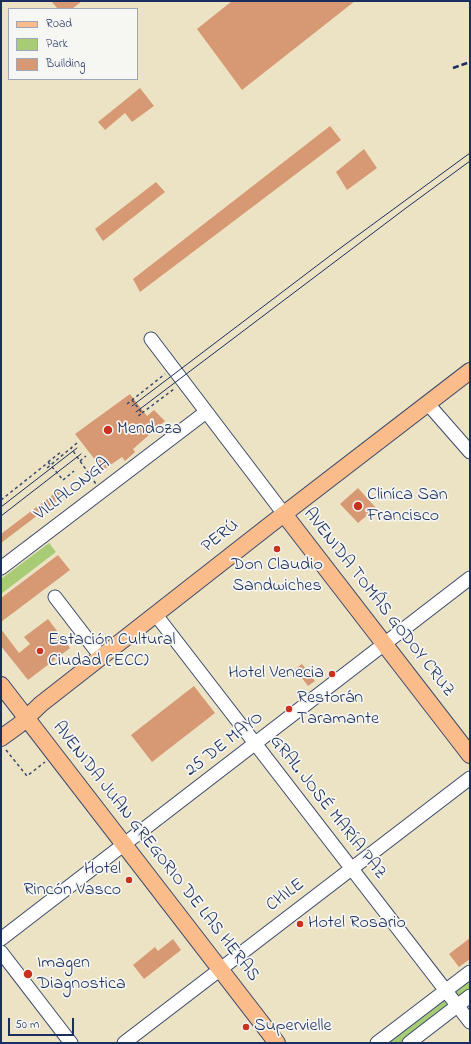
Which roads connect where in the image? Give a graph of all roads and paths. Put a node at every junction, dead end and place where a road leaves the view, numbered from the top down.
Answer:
1 (151, 339) dead end
2 (470, 371) edge
3 (179, 376) junction
4 (132, 400) junction
5 (127, 404) dead end
6 (428, 404) junction
7 (206, 412) junction
8 (142, 413) junction
9 (136, 418) dead end
10 (77, 443) dead end
11 (71, 448) junction
12 (61, 452) dead end
13 (470, 452) edge
14 (86, 456) dead end
15 (80, 461) junction
16 (74, 471) dead end
17 (101, 492) junction
18 (1, 500) edge
19 (284, 514) junction
20 (1, 568) edge
21 (470, 578) edge
22 (55, 597) dead end
23 (156, 615) junction
24 (384, 645) junction
25 (101, 657) junction
26 (1, 685) edge
27 (26, 718) junction
28 (3, 743) edge
29 (256, 744) junction
30 (55, 754) junction
31 (470, 755) edge
32 (470, 778) edge
33 (125, 845) junction
34 (351, 868) junction
35 (1, 939) edge
36 (1, 952) edge
37 (220, 969) junction
38 (470, 972) edge
39 (446, 991) junction
40 (470, 996) edge
41 (457, 1006) junction
42 (470, 1022) edge
43 (71, 1043) edge
44 (124, 1043) edge
45 (277, 1043) edge
46 (377, 1043) edge
47 (409, 1043) edge

1 - 3 street
2 - 6 main road, PERÚ
3 - 4 path
3 - 7 street
3 - 8 path
4 - 5 path
4 - 8 path
6 - 13 street
6 - 19 main road, PERÚ
7 - 17 street, VILLALONGA
7 - 19 street
8 - 9 path
10 - 11 path
11 - 15 path
11 - 18 path
12 - 16 path, bridge
14 - 15 path
15 - 17 path
17 - 20 street, VILLALONGA
19 - 23 main road, PERÚ
19 - 24 main road, AVENIDA TOMÁS GODOY CRUZ
21 - 24 street, 25 DE MAYO
22 - 25 street
23 - 25 main road, PERÚ
23 - 29 street, GRAL. JOSÉ MARÍA PAZ
24 - 29 street, 25 DE MAYO
24 - 31 main road, AVENIDA TOMÁS GODOY CRUZ
25 - 27 main road, PERÚ
26 - 27 main road, AVENIDA JUAN GREGORIO DE LAS HERAS
27 - 28 main road, PERÚ
27 - 30 main road, AVENIDA JUAN GREGORIO DE LAS HERAS
28 - 30 path
29 - 33 street, 25 DE MAYO
29 - 34 street, GRAL. JOSÉ MARÍA PAZ
30 - 33 main road, AVENIDA JUAN GREGORIO DE LAS HERAS
32 - 34 street, CHILE
33 - 35 street, 25 DE MAYO
33 - 37 main road, AVENIDA JUAN GREGORIO DE LAS HERAS
34 - 37 street, CHILE
34 - 39 street, GRAL. JOSÉ MARÍA PAZ
36 - 43 street
37 - 44 street, CHILE
37 - 45 main road, AVENIDA JUAN GREGORIO DE LAS HERAS
38 - 39 street
39 - 41 street, GRAL. JOSÉ MARÍA PAZ
39 - 46 street
40 - 41 street
41 - 42 street, GRAL. JOSÉ MARÍA PAZ
41 - 47 street

